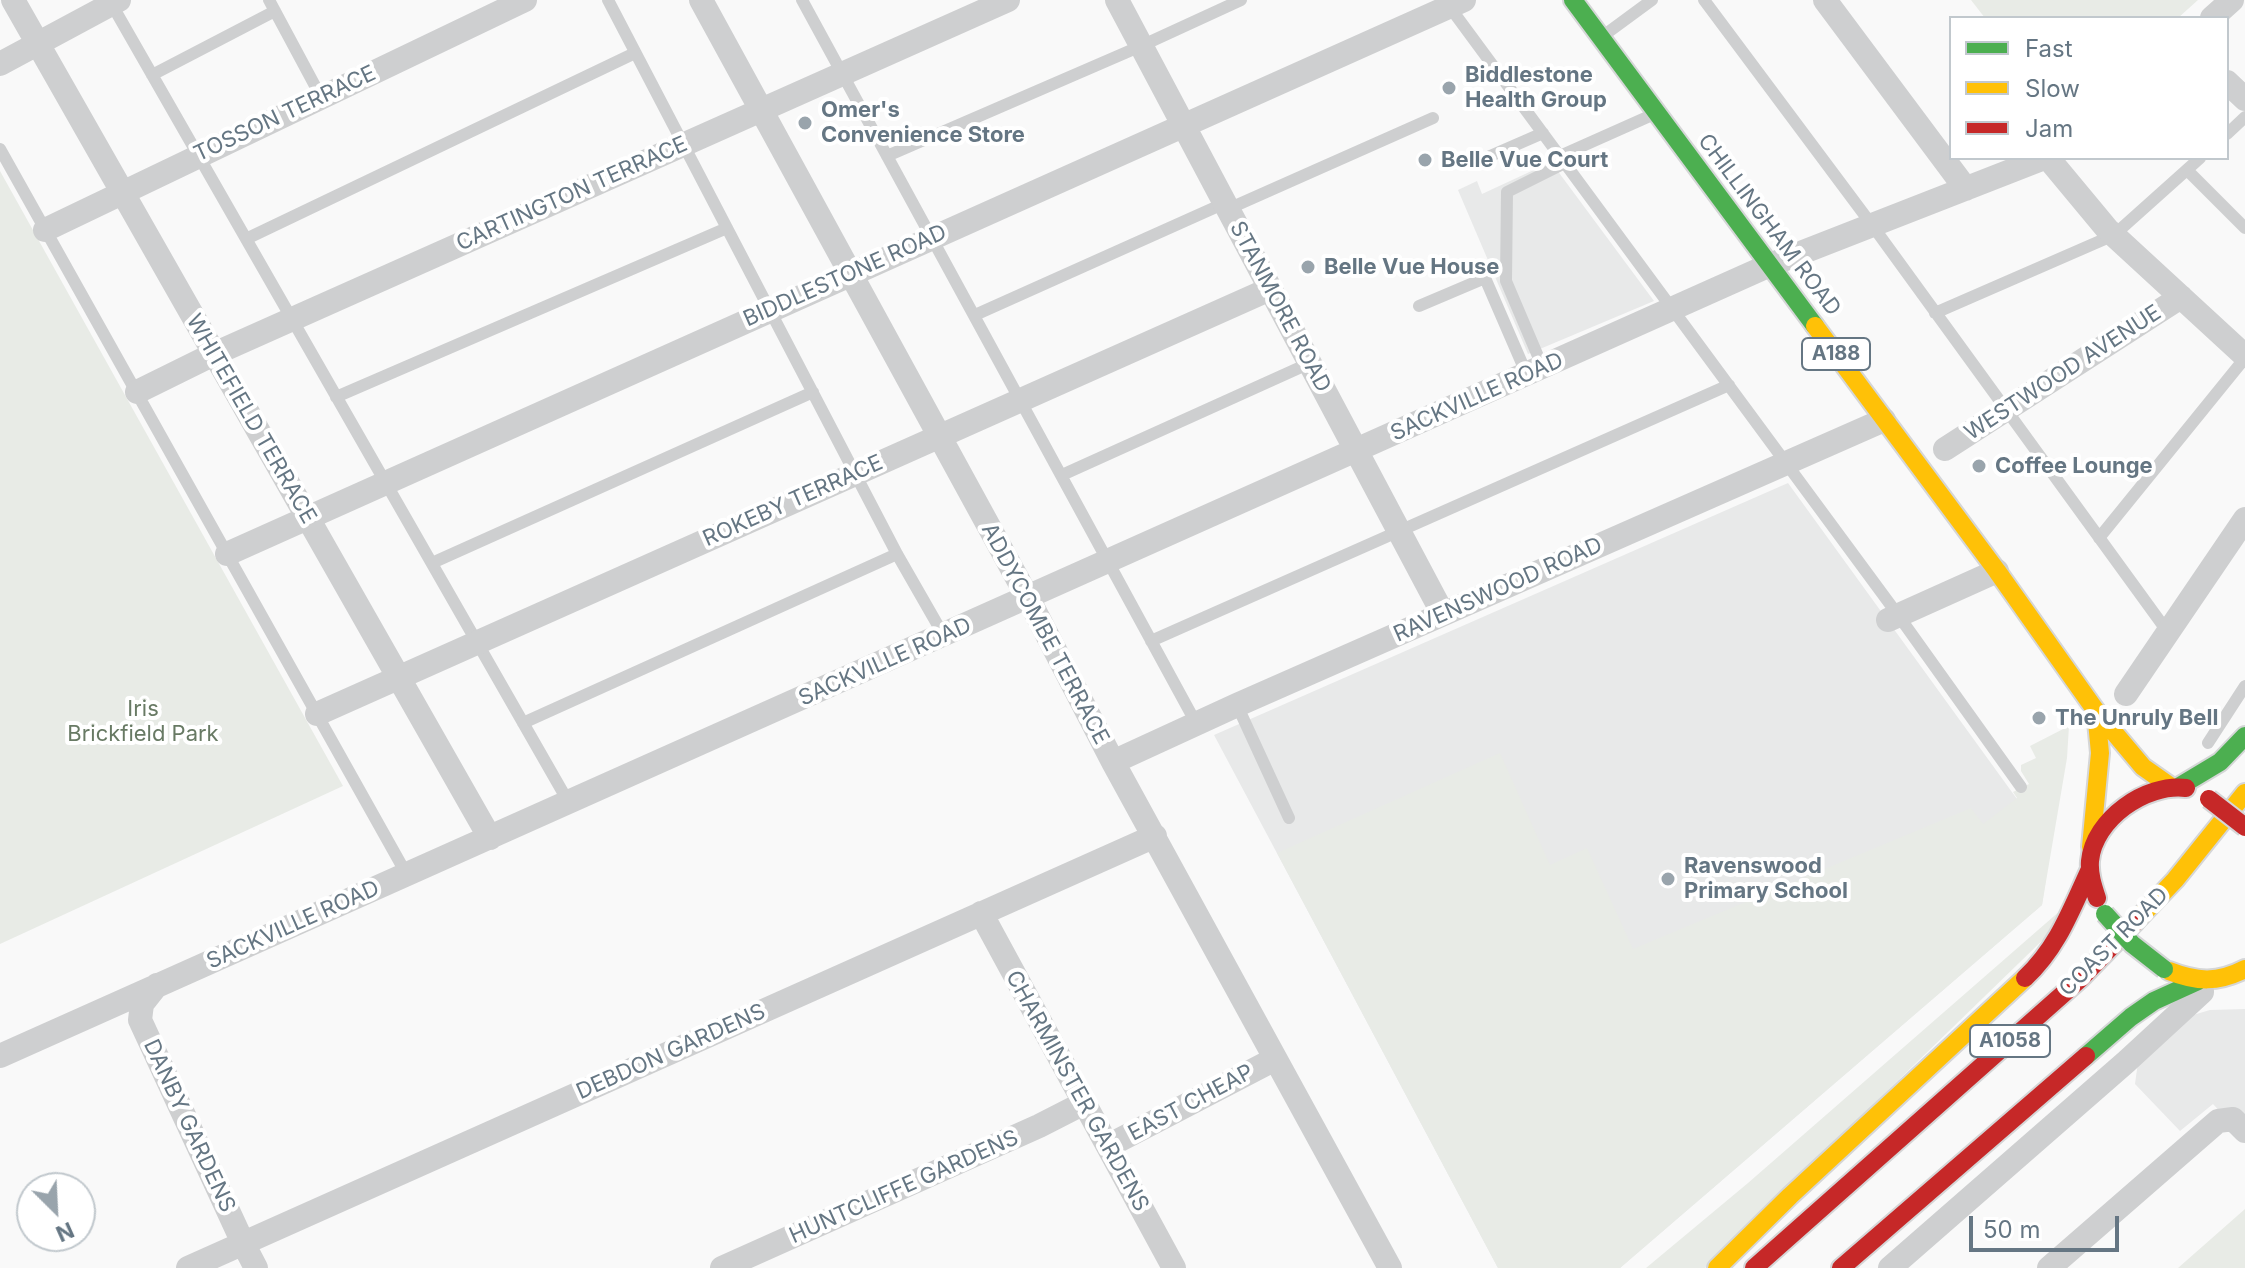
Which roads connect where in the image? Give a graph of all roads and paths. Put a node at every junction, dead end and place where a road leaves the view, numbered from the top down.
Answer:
1 (13, 0) edge
2 (525, 0) edge
3 (608, 0) edge
4 (701, 0) edge
5 (802, 0) edge
6 (1008, 0) edge
7 (1117, 0) edge
8 (1241, 0) edge
9 (1573, 0) edge
10 (1652, 0) edge
11 (1704, 0) edge
12 (1825, 0) edge
13 (2232, 0) edge
14 (113, 1) edge
15 (1453, 2) edge
16 (272, 5) edge
17 (2214, 16) edge
18 (1601, 38) junction
19 (37, 43) junction
20 (1141, 46) junction
21 (635, 53) junction
22 (0, 64) edge
23 (842, 74) junction
24 (152, 75) junction
25 (2229, 84) edge
26 (321, 97) junction
27 (2245, 99) edge
28 (761, 110) junction
29 (1656, 113) junction
30 (2245, 117) edge
31 (1433, 118) dead end
32 (1183, 125) junction
33 (2229, 132) edge
34 (1543, 133) junction
35 (683, 145) junction
36 (0, 149) edge
37 (198, 155) junction
38 (887, 156) junction
39 (1488, 157) dead end
40 (1563, 160) junction
41 (2041, 160) edge
42 (2048, 160) edge
43 (2198, 160) edge
44 (2187, 170) junction
45 (1966, 189) junction
46 (122, 192) junction
47 (1226, 206) junction
48 (1872, 225) junction
49 (727, 228) junction
50 (2245, 228) edge
51 (45, 230) junction
52 (2114, 235) junction
53 (932, 238) junction
54 (246, 239) junction
55 (1770, 265) junction
56 (851, 274) junction
57 (1270, 289) junction
58 (2181, 297) junction
59 (1419, 306) dead end
60 (770, 310) junction
61 (1673, 310) junction
62 (1935, 313) junction
63 (975, 315) junction
64 (292, 319) junction
65 (214, 354) junction
66 (2245, 357) edge
67 (1310, 363) junction
68 (1535, 371) junction
69 (1729, 385) junction
70 (137, 392) junction
71 (813, 392) junction
72 (336, 397) junction
73 (1022, 400) junction
74 (2005, 410) junction
75 (1884, 420) junction
76 (939, 436) junction
77 (1945, 449) dead end
78 (1356, 450) junction
79 (1786, 463) junction
80 (855, 473) junction
81 (1062, 475) junction
82 (386, 483) junction
83 (308, 518) junction
84 (2245, 519) edge
85 (1398, 530) junction
86 (2099, 538) junction
87 (227, 554) junction
88 (897, 554) junction
89 (1109, 562) junction
90 (432, 563) junction
91 (1997, 571) junction
92 (1028, 598) junction
93 (1443, 614) junction
94 (1893, 618) junction
95 (2167, 631) junction
96 (944, 636) junction
97 (477, 641) junction
98 (1151, 641) junction
99 (398, 677) junction
100 (2245, 686) edge
101 (2126, 694) dead end
102 (1237, 705) junction
103 (2096, 711) junction
104 (317, 714) junction
105 (523, 723) junction
106 (1196, 723) junction
107 (2245, 736) edge
108 (2208, 743) dead end
109 (1113, 762) junction
110 (2175, 786) junction
111 (2021, 787) dead end
112 (2245, 793) edge
113 (569, 803) junction
114 (1289, 818) dead end
115 (2245, 827) edge
116 (1155, 836) junction
117 (490, 838) junction
118 (2090, 862) junction
119 (407, 875) junction
120 (981, 913) junction
121 (2154, 943) dead end
122 (2133, 964) dead end
123 (2245, 969) edge
124 (2210, 982) junction
125 (157, 985) junction
126 (2245, 989) edge
127 (0, 1056) edge
128 (1275, 1059) junction
129 (1084, 1103) junction
130 (2245, 1131) edge
131 (1108, 1146) junction
132 (243, 1243) junction
133 (188, 1268) edge
134 (256, 1268) edge
135 (722, 1268) edge
136 (1174, 1268) edge
137 (1390, 1268) edge
138 (1717, 1268) edge
139 (1754, 1268) edge
140 (1841, 1268) edge
141 (1890, 1268) edge
142 (2049, 1268) edge

1 - 19 street, WHITEFIELD TERRACE
2 - 26 street, TOSSON TERRACE
3 - 21 lane
4 - 28 street, ADDYCOMBE TERRACE
5 - 23 lane
6 - 23 street, CARTINGTON TERRACE
7 - 20 street, STANMORE ROAD
8 - 20 lane
9 - 18 main road, CHILLINGHAM ROAD / A188
10 - 18 lane
11 - 48 lane
12 - 45 street
13 - 17 street
14 - 19 street
14 - 24 lane
15 - 32 street, BIDDLESTONE ROAD
15 - 34 lane
16 - 24 lane
16 - 26 lane
18 - 29 main road, CHILLINGHAM ROAD / A188
19 - 22 street
19 - 46 street, WHITEFIELD TERRACE
20 - 32 street, STANMORE ROAD
20 - 38 lane
21 - 35 lane
21 - 54 lane
23 - 28 street, CARTINGTON TERRACE
23 - 38 lane
24 - 37 lane
25 - 27 street
26 - 37 street, TOSSON TERRACE
28 - 35 street, CARTINGTON TERRACE
28 - 56 street, ADDYCOMBE TERRACE
29 - 40 lane
29 - 55 main road, CHILLINGHAM ROAD / A188
30 - 33 lane
31 - 47 lane
32 - 47 street, STANMORE ROAD
32 - 53 street, BIDDLESTONE ROAD
34 - 39 lane
34 - 40 lane
35 - 49 lane
35 - 64 street, CARTINGTON TERRACE
36 - 51 lane
37 - 46 street, TOSSON TERRACE
37 - 54 lane
38 - 53 lane
40 - 61 lane
40 - 68 lane
41 - 45 street, SACKVILLE ROAD
42 - 52 street
43 - 44 lane
44 - 50 lane
44 - 52 lane
45 - 48 street, SACKVILLE ROAD
46 - 51 street, TOSSON TERRACE
46 - 65 street, WHITEFIELD TERRACE
47 - 57 street, STANMORE ROAD
47 - 63 lane
48 - 55 street, SACKVILLE ROAD
48 - 62 lane
49 - 60 lane
49 - 72 lane
51 - 70 lane
52 - 58 street
52 - 62 lane
53 - 56 street, BIDDLESTONE ROAD
53 - 63 lane
54 - 64 lane
55 - 61 street, SACKVILLE ROAD
55 - 75 main road, CHILLINGHAM ROAD / A188
56 - 60 street, BIDDLESTONE ROAD
56 - 76 street, ADDYCOMBE TERRACE
57 - 67 street, STANMORE ROAD
57 - 73 street, ROKEBY TERRACE
58 - 66 street
58 - 74 street, WESTWOOD AVENUE
59 - 68 lane
60 - 71 lane
60 - 82 street, BIDDLESTONE ROAD
61 - 68 street, SACKVILLE ROAD
61 - 69 lane
62 - 74 lane
63 - 73 lane
64 - 65 street, CARTINGTON TERRACE
64 - 72 lane
65 - 70 street, CARTINGTON TERRACE
65 - 83 street, WHITEFIELD TERRACE
66 - 86 lane
67 - 78 street, STANMORE ROAD
67 - 81 lane
68 - 78 street, SACKVILLE ROAD
69 - 79 lane
69 - 85 lane
70 - 87 lane
71 - 80 lane
71 - 90 lane
72 - 82 lane
73 - 76 street, ROKEBY TERRACE
73 - 81 lane
74 - 77 street, WESTWOOD AVENUE
74 - 86 lane
75 - 79 street, RAVENSWOOD ROAD
75 - 91 main road, CHILLINGHAM ROAD / A188
76 - 80 street, ROKEBY TERRACE
76 - 92 street, ADDYCOMBE TERRACE
78 - 85 street, STANMORE ROAD
78 - 89 street, SACKVILLE ROAD
79 - 93 street, RAVENSWOOD ROAD
79 - 94 lane
80 - 88 lane
80 - 97 street, ROKEBY TERRACE
81 - 89 lane
82 - 83 street, BIDDLESTONE ROAD
82 - 90 lane
83 - 87 street, BIDDLESTONE ROAD
83 - 99 street, WHITEFIELD TERRACE
84 - 95 street
85 - 93 street, STANMORE ROAD
85 - 98 lane
86 - 95 lane
87 - 104 lane
88 - 96 lane
88 - 105 lane
89 - 92 street, SACKVILLE ROAD
89 - 98 lane
90 - 97 lane
91 - 94 street
91 - 103 main road, CHILLINGHAM ROAD / A188
92 - 96 street, SACKVILLE ROAD
92 - 109 street, ADDYCOMBE TERRACE
93 - 102 street, RAVENSWOOD ROAD
94 - 111 lane
95 - 101 street
96 - 113 street, SACKVILLE ROAD
97 - 99 street, ROKEBY TERRACE
97 - 105 lane
98 - 106 lane
99 - 104 street, ROKEBY TERRACE
99 - 117 street, WHITEFIELD TERRACE
100 - 108 lane
102 - 106 street, RAVENSWOOD ROAD
102 - 114 lane
103 - 110 main road, CHILLINGHAM ROAD / A188
103 - 118 main road, CHILLINGHAM ROAD / A188
104 - 119 lane
105 - 113 lane
106 - 109 street, RAVENSWOOD ROAD
107 - 110 main road
109 - 116 street, ADDYCOMBE TERRACE
110 - 115 main road, CHILLINGHAM ROAD, bridge
110 - 118 main road
112 - 139 main road, COAST ROAD / A1058
113 - 117 street, SACKVILLE ROAD
116 - 120 street, DEBDON GARDENS
116 - 128 street, ADDYCOMBE TERRACE
117 - 119 street, SACKVILLE ROAD
118 - 124 main road, bridge
118 - 138 main road
119 - 125 street, SACKVILLE ROAD
120 - 129 street, CHARMINSTER GARDENS
120 - 132 street, DEBDON GARDENS
121 - 122 main road, COAST ROAD
123 - 124 main road
124 - 126 main road
124 - 140 main road
124 - 141 street
125 - 127 street, SACKVILLE ROAD
125 - 132 street, DANBY GARDENS
128 - 131 street, EAST CHEAP
128 - 137 street, ADDYCOMBE TERRACE
129 - 131 street, CHARMINSTER GARDENS
129 - 135 street, HUNTCLIFFE GARDENS
130 - 142 street
131 - 136 street, CHARMINSTER GARDENS
132 - 133 street, DEBDON GARDENS
132 - 134 street, DANBY GARDENS

